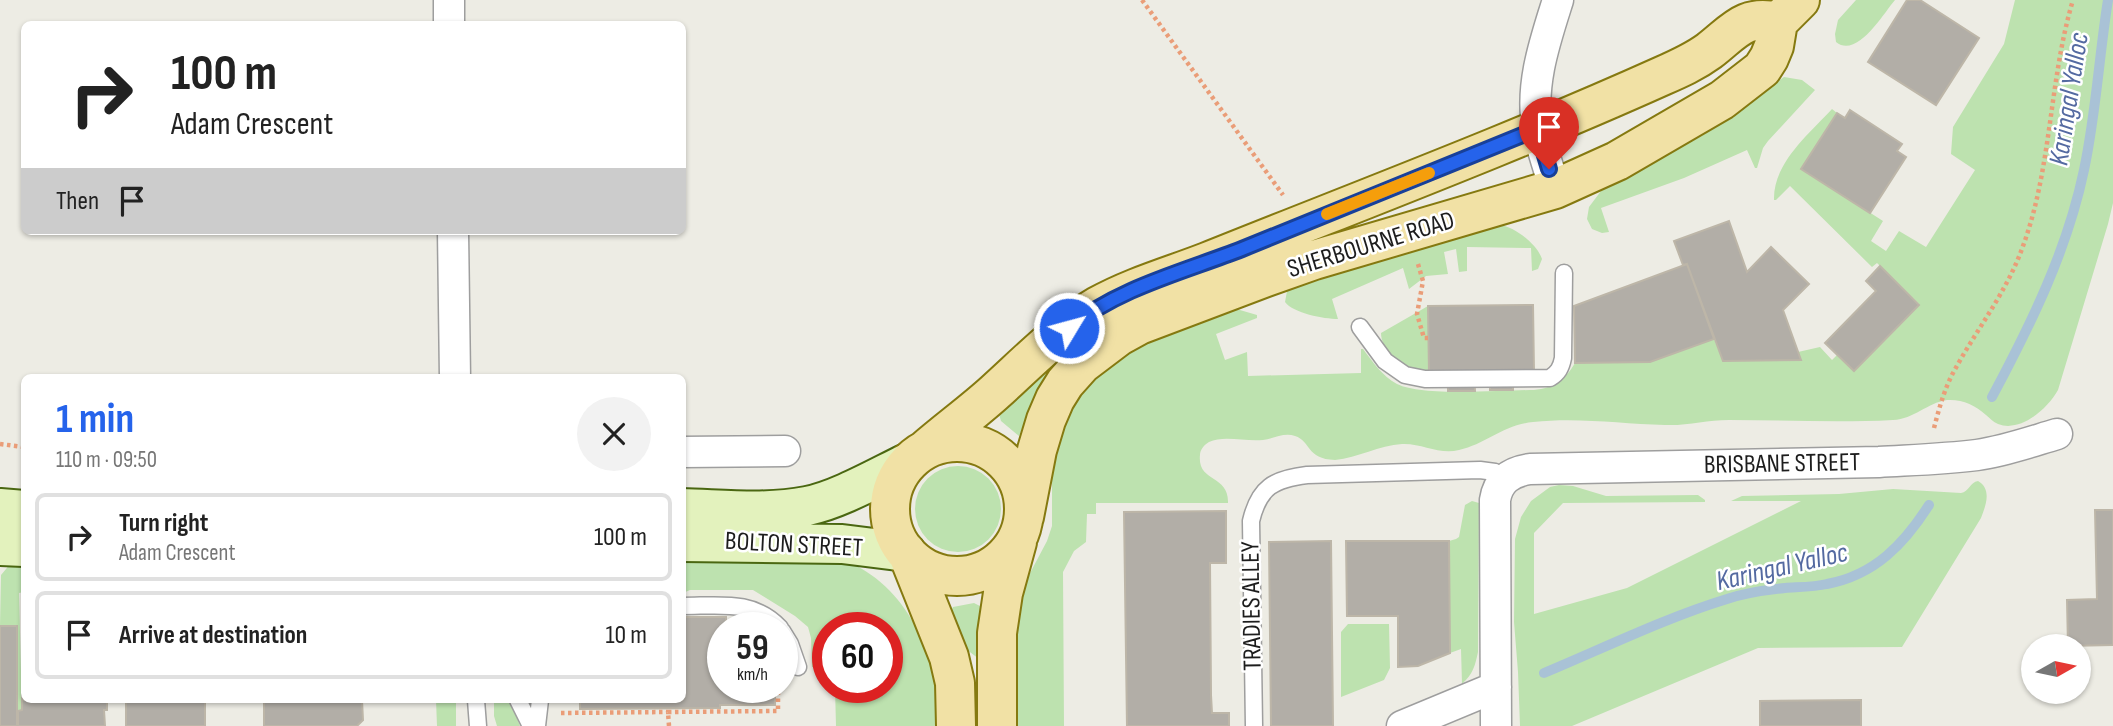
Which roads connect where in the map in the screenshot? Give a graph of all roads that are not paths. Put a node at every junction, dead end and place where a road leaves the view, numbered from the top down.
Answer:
1 (449, 0) edge
2 (1558, 0) edge
3 (1789, 11) edge
4 (449, 21) edge
5 (1537, 129) junction
6 (1555, 189) junction
7 (453, 235) edge
8 (1564, 273) dead end
9 (1360, 327) dead end
10 (455, 374) edge
11 (2057, 435) dead end
12 (785, 451) dead end
13 (686, 452) edge
14 (916, 456) junction
15 (1506, 478) junction
16 (1265, 489) joint
17 (686, 508) edge
18 (0, 509) edge
19 (21, 510) edge
20 (1021, 528) junction
21 (692, 543) edge
22 (0, 546) edge
23 (21, 547) edge
24 (908, 555) junction
25 (686, 606) edge
26 (759, 612) edge
27 (1496, 687) junction
28 (476, 703) edge
29 (522, 703) edge
30 (537, 716) edge
31 (478, 726) edge
32 (956, 726) edge
33 (997, 726) edge
34 (1254, 726) edge
35 (1402, 726) edge
36 (1496, 726) edge

1 - 4 street
2 - 5 street
3 - 5 main road, SHERBOURNE ROAD
3 - 6 main road, SHERBOURNE ROAD
5 - 6 street
5 - 14 main road, SHERBOURNE ROAD
6 - 20 main road, SHERBOURNE ROAD
7 - 10 street
8 - 9 lane
11 - 15 street, BRISBANE STREET
12 - 13 street
14 - 17 main road, BOLTON STREET
14 - 20 main road
14 - 24 main road
15 - 16 lane, BRISBANE STREET
15 - 27 street
16 - 34 lane, TRADIES ALLEY
18 - 19 main road
20 - 24 main road
20 - 33 main road, SHERBOURNE ROAD
21 - 24 main road, BOLTON STREET
22 - 23 main road
24 - 32 main road
25 - 26 lane
27 - 35 street
27 - 36 street
28 - 31 lane
29 - 30 lane

